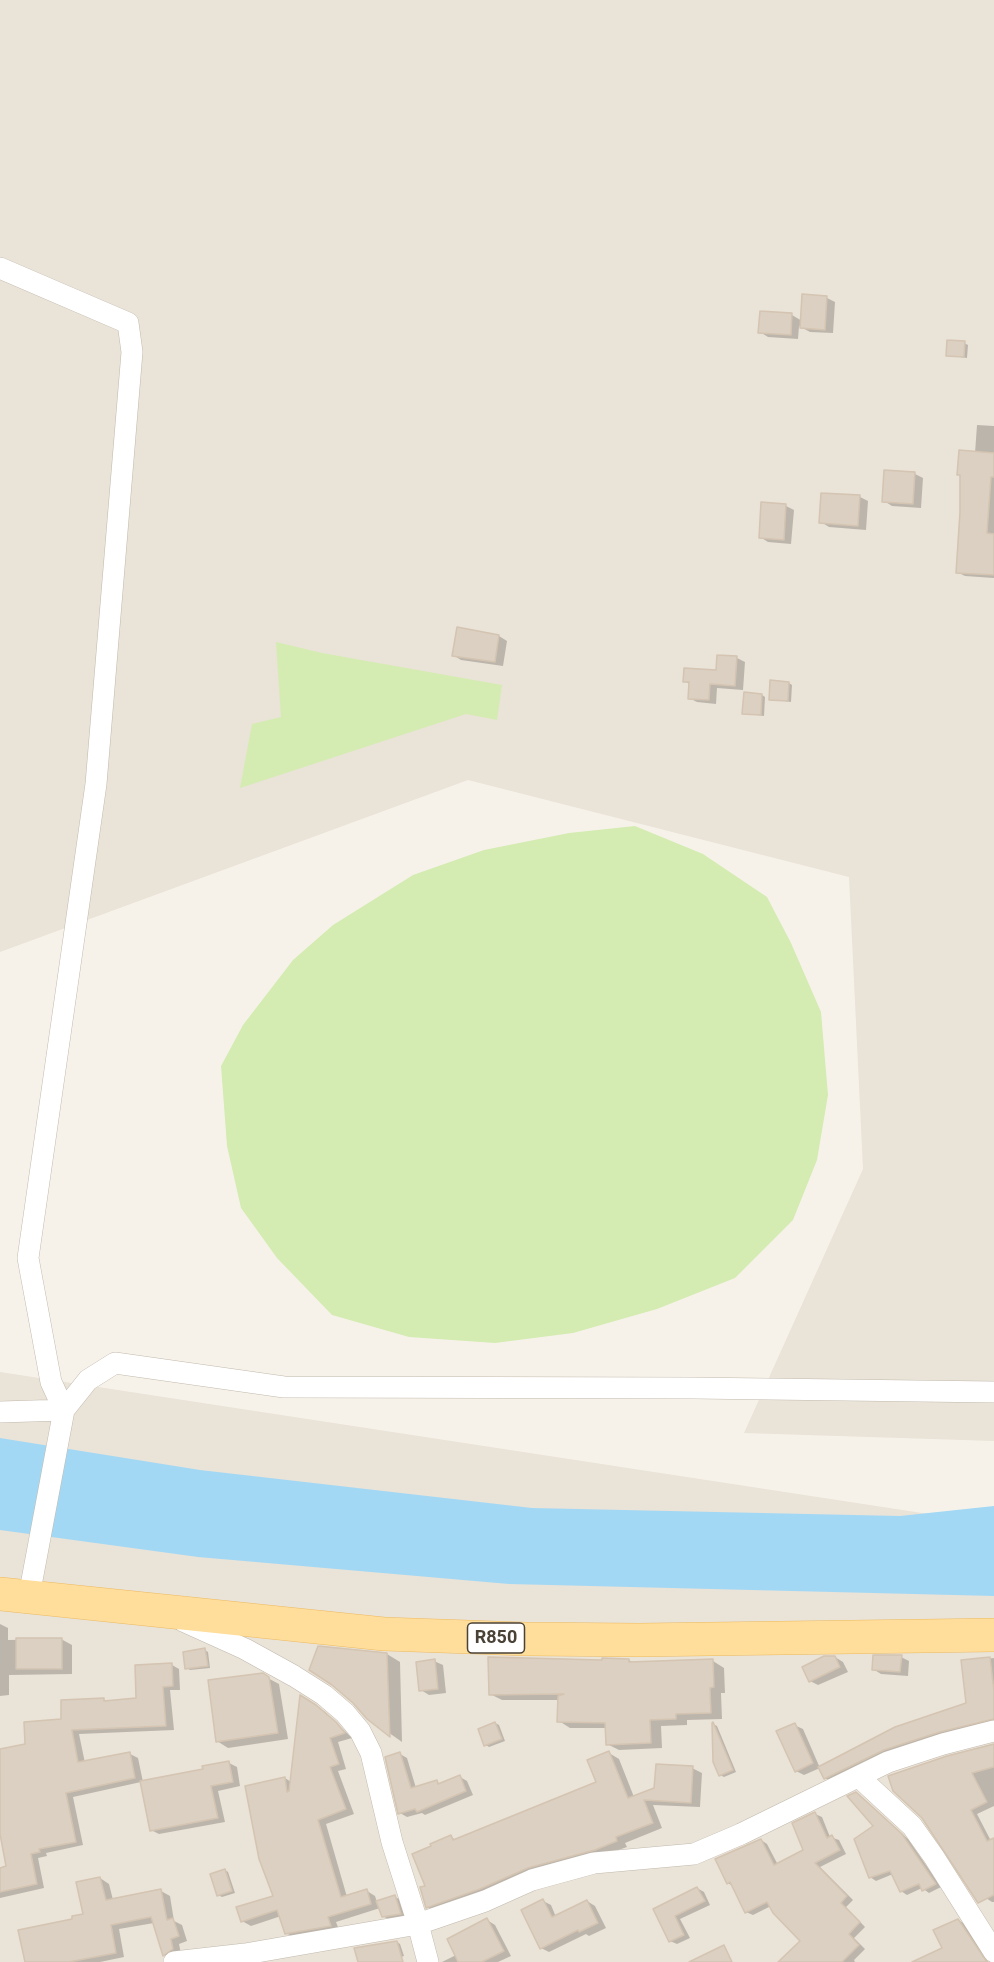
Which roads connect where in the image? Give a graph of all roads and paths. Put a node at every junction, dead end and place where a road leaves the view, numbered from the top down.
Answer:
1 (0, 268) edge
2 (994, 1392) edge
3 (0, 1412) edge
4 (63, 1417) junction
5 (14, 1595) edge
6 (163, 1612) junction
7 (994, 1635) edge
8 (994, 1731) edge
9 (859, 1777) junction
10 (418, 1924) junction
11 (994, 1952) edge
12 (174, 1962) edge
13 (428, 1962) edge

1 - 4 street
2 - 4 street
3 - 4 street
4 - 5 street
5 - 6 main road, R850
6 - 7 main road, R850
6 - 10 street
8 - 9 street
9 - 10 street
9 - 11 street
10 - 12 street
10 - 13 street

